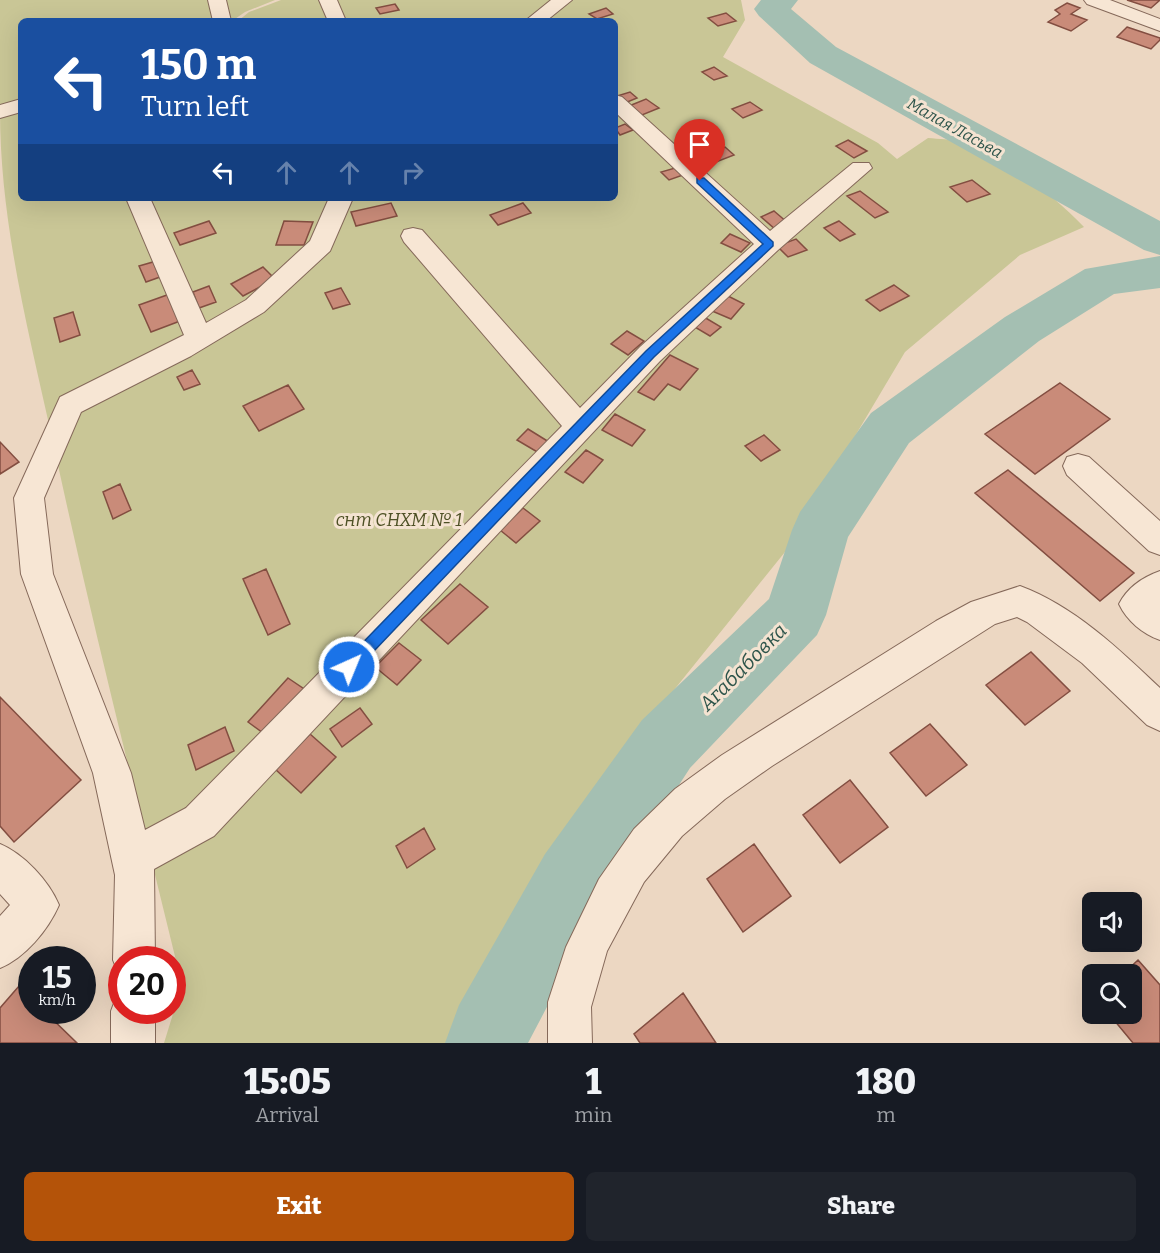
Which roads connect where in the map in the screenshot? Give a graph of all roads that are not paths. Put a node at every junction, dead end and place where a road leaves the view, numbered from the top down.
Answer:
1 (217, 0) edge
2 (328, 0) edge
3 (563, 0) edge
4 (1093, 0) edge
5 (221, 18) edge
6 (336, 18) edge
7 (538, 18) edge
8 (1160, 25) edge
9 (618, 104) edge
10 (18, 106) edge
11 (0, 112) edge
12 (861, 168) dead end
13 (139, 201) edge
14 (340, 201) edge
15 (412, 236) dead end
16 (769, 244) junction
17 (200, 339) junction
18 (580, 427) junction
19 (1078, 466) dead end
20 (1160, 541) edge
21 (1160, 586) edge
22 (1160, 625) edge
23 (1160, 713) edge
24 (131, 858) junction
25 (0, 864) edge
26 (134, 946) edge
27 (0, 947) edge
28 (133, 1024) edge
29 (133, 1043) edge
30 (570, 1043) edge

1 - 5 street
2 - 6 street
3 - 7 street
4 - 8 street
9 - 16 street
10 - 11 street
12 - 16 street
13 - 17 street
14 - 17 street
15 - 18 street
16 - 18 street
17 - 24 street
18 - 24 street
19 - 20 street
21 - 22 street
23 - 30 street
24 - 26 street
25 - 27 street
28 - 29 street

